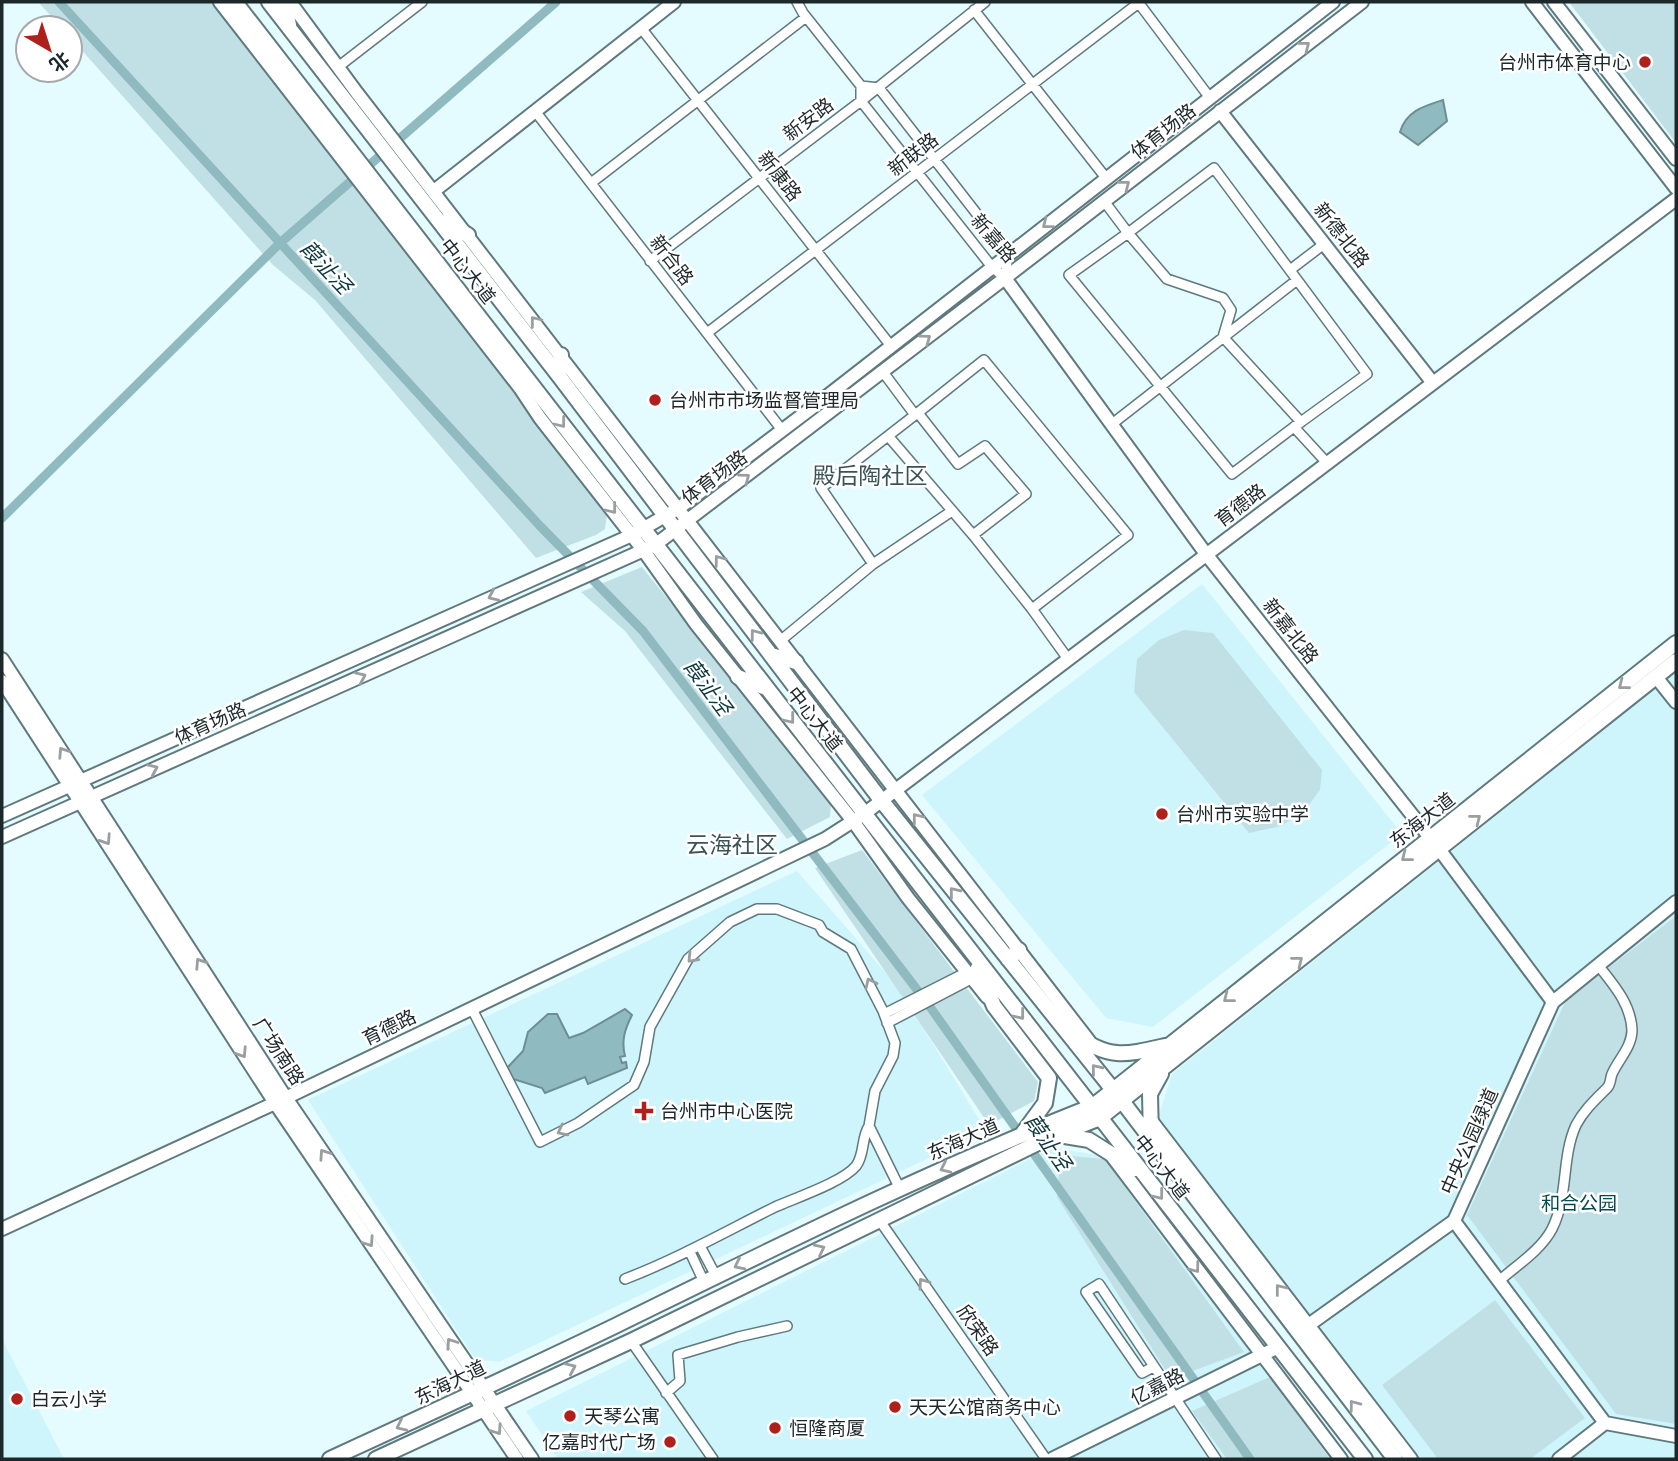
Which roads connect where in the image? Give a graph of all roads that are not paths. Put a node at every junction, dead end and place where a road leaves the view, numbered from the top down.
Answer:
1 (220, 2) edge
2 (235, 2) edge
3 (268, 2) edge
4 (284, 2) edge
5 (290, 2) edge
6 (422, 2) edge
7 (674, 2) edge
8 (797, 2) edge
9 (985, 2) edge
10 (1139, 2) edge
11 (1332, 2) edge
12 (1362, 2) edge
13 (1532, 2) edge
14 (1554, 2) edge
15 (974, 10) junction
16 (806, 17) junction
17 (234, 20) junction
18 (641, 28) junction
19 (290, 30) junction
20 (260, 34) junction
21 (338, 67) junction
22 (1033, 85) junction
23 (861, 86) junction
24 (879, 88) junction
25 (1210, 98) junction
26 (698, 101) junction
27 (861, 101) junction
28 (535, 111) junction
29 (1220, 111) junction
30 (375, 127) junction
31 (345, 153) junction
32 (396, 154) junction
33 (1676, 159) edge
34 (935, 160) junction
35 (918, 173) junction
36 (759, 178) junction
37 (1106, 178) junction
38 (365, 179) junction
39 (591, 183) junction
40 (1676, 188) edge
41 (433, 191) junction
42 (1676, 199) edge
43 (1104, 201) junction
44 (438, 218) junction
45 (1128, 233) junction
46 (468, 235) junction
47 (423, 244) junction
48 (1324, 244) junction
49 (816, 251) junction
50 (1008, 254) junction
51 (650, 261) junction
52 (425, 266) junction
53 (992, 267) junction
54 (1290, 270) junction
55 (1005, 278) junction
56 (1297, 279) junction
57 (707, 333) junction
58 (1223, 337) junction
59 (891, 346) junction
60 (561, 355) junction
61 (883, 372) junction
62 (559, 376) junction
63 (515, 382) junction
64 (1433, 383) junction
65 (1159, 386) junction
66 (539, 395) junction
67 (916, 414) junction
68 (1111, 424) junction
69 (1297, 424) junction
70 (782, 430) junction
71 (890, 437) junction
72 (1327, 463) junction
73 (679, 508) junction
74 (952, 510) junction
75 (666, 517) junction
76 (689, 521) junction
77 (676, 530) junction
78 (638, 532) junction
79 (973, 535) junction
80 (650, 548) junction
81 (1206, 554) junction
82 (873, 564) junction
83 (1032, 609) junction
84 (780, 641) junction
85 (1676, 643) edge
86 (771, 655) junction
87 (2, 659) edge
88 (1068, 659) junction
89 (1676, 661) edge
90 (796, 662) junction
91 (737, 677) junction
92 (1656, 677) junction
93 (2, 681) edge
94 (766, 688) junction
95 (1676, 702) edge
96 (76, 782) junction
97 (894, 790) junction
98 (87, 799) junction
99 (881, 800) junction
100 (2, 816) edge
101 (859, 818) junction
102 (2, 837) edge
103 (1434, 844) junction
104 (1676, 902) edge
105 (973, 954) junction
106 (1013, 954) junction
107 (1598, 965) junction
108 (970, 975) junction
109 (1553, 1002) junction
110 (994, 1006) junction
111 (472, 1009) junction
112 (886, 1018) junction
113 (1056, 1020) junction
114 (1169, 1045) junction
115 (1094, 1046) junction
116 (1173, 1060) junction
117 (1117, 1095) junction
118 (280, 1100) junction
119 (1096, 1112) junction
120 (1150, 1119) junction
121 (869, 1126) junction
122 (1023, 1133) junction
123 (1051, 1137) junction
124 (1151, 1140) junction
125 (1111, 1154) junction
126 (1143, 1174) junction
127 (900, 1189) junction
128 (880, 1221) junction
129 (1454, 1221) junction
130 (2, 1229) edge
131 (700, 1246) junction
132 (690, 1252) junction
133 (625, 1279) dead end
134 (710, 1279) junction
135 (1499, 1281) junction
136 (787, 1326) dead end
137 (1303, 1328) junction
138 (631, 1341) junction
139 (1278, 1347) junction
140 (1261, 1356) junction
141 (1153, 1367) junction
142 (477, 1391) junction
143 (666, 1393) junction
144 (1174, 1399) junction
145 (488, 1407) junction
146 (1605, 1423) junction
147 (1676, 1436) edge
148 (330, 1459) edge
149 (376, 1459) edge
150 (517, 1459) edge
151 (531, 1459) edge
152 (713, 1459) edge
153 (1046, 1459) edge
154 (1052, 1459) edge
155 (1216, 1459) edge
156 (1341, 1459) edge
157 (1365, 1459) edge
158 (1395, 1459) edge
159 (1411, 1459) edge
160 (1559, 1459) edge

1 - 17 main road
2 - 20 main road, 中心大道
3 - 19 main road, 中心大道
4 - 19 main road
5 - 21 main road
6 - 21 street
7 - 18 main road
8 - 16 street
9 - 15 street, 新安路
10 - 22 street, 新联路
10 - 25 street
11 - 25 main road
29 -> 12 main road, 体育场路
13 - 40 main road
14 - 33 main road
15 - 22 street
15 - 24 street, 新安路
16 - 23 street
16 - 26 street
17 - 20 main road
17 - 31 main road
18 - 26 street, 新康路
18 - 28 main road
19 - 30 main road, 中心大道
20 - 31 main road, 中心大道
21 - 30 main road
22 - 34 street, 新联路
22 - 37 street
23 - 24 street
23 - 27 street
24 - 27 street, 新安路
24 - 34 street, 新嘉路
25 - 37 main road
26 - 36 street, 新康路
26 - 39 street
27 - 35 street, 新嘉路
27 - 36 street, 新安路
28 - 39 street, 新合路
28 - 41 main road
43 -> 29 main road, 体育场路
29 - 48 main road, 新德北路
30 - 32 main road, 中心大道
31 - 38 main road, 中心大道
32 - 41 main road
32 - 44 main road, 中心大道
34 - 35 street, 新联路
34 - 50 street, 新嘉路
35 - 49 street, 新联路
35 - 53 street, 新嘉路
36 - 49 street, 新康路
36 - 51 street, 新安路
37 -> 50 main road
38 - 47 main road, 中心大道
38 - 52 main road
39 - 51 street, 新合路
41 - 46 main road
42 - 64 main road, 育德路
43 - 45 street
43 - 55 main road, 体育场路
44 - 46 main road
44 - 62 main road, 中心大道
45 - 54 street
45 - 58 street
45 - 65 street
60 -> 46 main road
47 - 52 main road
47 - 66 main road, 中心大道
48 - 54 street
48 - 64 main road, 新德北路
49 - 57 street, 新联路
49 - 59 street, 新康路
50 - 53 main road
50 - 55 street, 新嘉路
51 - 57 street, 新合路
52 - 63 main road
53 - 55 street, 新嘉路
53 - 59 main road
54 - 56 street
61 -> 55 main road, 体育场路
55 - 68 main road, 新嘉北路
56 - 58 street
56 - 69 street
57 - 70 street, 新合路
58 - 65 street
58 - 69 street
59 - 70 main road
60 - 62 main road
60 - 73 main road
61 - 67 street
76 -> 61 main road, 体育场路
62 - 75 main road, 中心大道
63 - 66 main road
63 -> 78 main road
64 - 72 main road, 育德路
65 - 68 street
65 - 69 street
66 -> 78 main road, 中心大道
67 - 71 street
67 - 79 street
67 - 83 street
68 - 81 main road, 新嘉北路
69 - 72 street
70 - 73 main road
71 - 74 street
71 - 82 street
72 - 81 main road, 育德路
73 - 75 main road
73 - 76 main road
74 - 79 street
74 - 82 street
75 - 77 main road, 中心大道
75 - 78 main road
76 - 77 main road, 体育场路
84 -> 76 main road
77 - 80 main road, 体育场路
86 -> 77 main road, 中心大道
78 - 80 main road, 中心大道
78 -> 96 main road
79 - 83 street
80 - 91 main road
80 - 94 main road, 中心大道
98 -> 80 main road, 体育场路
81 - 88 main road, 育德路
81 - 103 main road, 新嘉北路
82 - 84 street
83 - 88 street
84 - 90 main road
85 -> 103 main road, 东海大道
86 - 90 main road
86 - 99 main road, 中心大道
96 -> 87 main road, 广场南路
88 - 97 main road, 育德路
89 - 92 main road, 东海大道
90 - 97 main road
91 - 94 main road
91 - 101 main road
92 - 95 main road
103 -> 92 main road, 东海大道
93 - 96 main road, 广场南路
94 -> 101 main road, 中心大道
96 - 98 main road, 广场南路
96 - 100 main road
97 - 99 main road, 育德路
106 -> 97 main road
98 - 102 main road, 体育场路
98 - 118 main road, 广场南路
99 - 101 main road, 育德路
106 -> 99 main road, 中心大道
101 - 105 main road, 中心大道
101 - 108 main road
101 - 111 main road, 育德路
103 - 109 main road, 新嘉北路
103 -> 114 main road, 东海大道
116 -> 103 main road, 东海大道
104 - 107 main road, 中央公园绿道
105 - 110 main road
105 -> 119 main road, 中心大道
106 - 113 main road, 中心大道
106 - 115 main road
107 - 109 main road, 中央公园绿道
107 - 135 street
108 - 110 main road
108 - 112 street
109 - 129 main road, 中央公园绿道
110 - 122 main road
112 -> 111 street
111 - 118 main road, 育德路
112 - 121 street
113 - 115 main road
117 -> 113 main road, 中心大道
114 - 115 main road
114 - 117 main road, 东海大道
116 - 117 main road, 东海大道
116 - 120 main road
117 - 119 main road, 东海大道
117 - 124 main road, 中心大道
118 - 130 main road, 育德路
118 - 142 main road, 广场南路
119 - 122 main road, 东海大道
119 - 123 main road, 东海大道
119 - 126 main road, 中心大道
120 - 124 main road
137 -> 120 main road
121 - 127 street
121 - 131 street
122 -> 127 main road, 东海大道
123 - 125 main road
123 - 128 main road, 东海大道
124 - 137 main road, 中心大道
125 - 126 main road
125 -> 140 main road
126 -> 139 main road, 中心大道
127 -> 134 main road, 东海大道
138 -> 128 main road, 东海大道
153 -> 128 street, 欣荣路
129 - 135 main road, 中央公园绿道
129 - 137 main road
131 - 132 street
131 - 134 street
132 - 133 street
132 - 134 street
134 - 142 main road, 东海大道
135 - 146 main road, 中央公园绿道
136 - 143 street
158 -> 137 main road, 中心大道
137 - 159 main road
138 - 143 street
145 -> 138 main road, 东海大道
139 - 140 main road, 亿嘉路
139 - 157 main road, 中心大道
140 - 144 main road, 亿嘉路
140 - 156 main road
141 - 141 street
141 - 144 street
142 - 145 main road, 广场南路
142 -> 148 main road, 东海大道
143 - 152 street
144 - 154 main road, 亿嘉路
144 - 155 street
145 - 149 main road, 东海大道
145 -> 150 main road, 广场南路
145 - 151 main road, 广场南路
146 - 147 main road
146 - 160 main road

